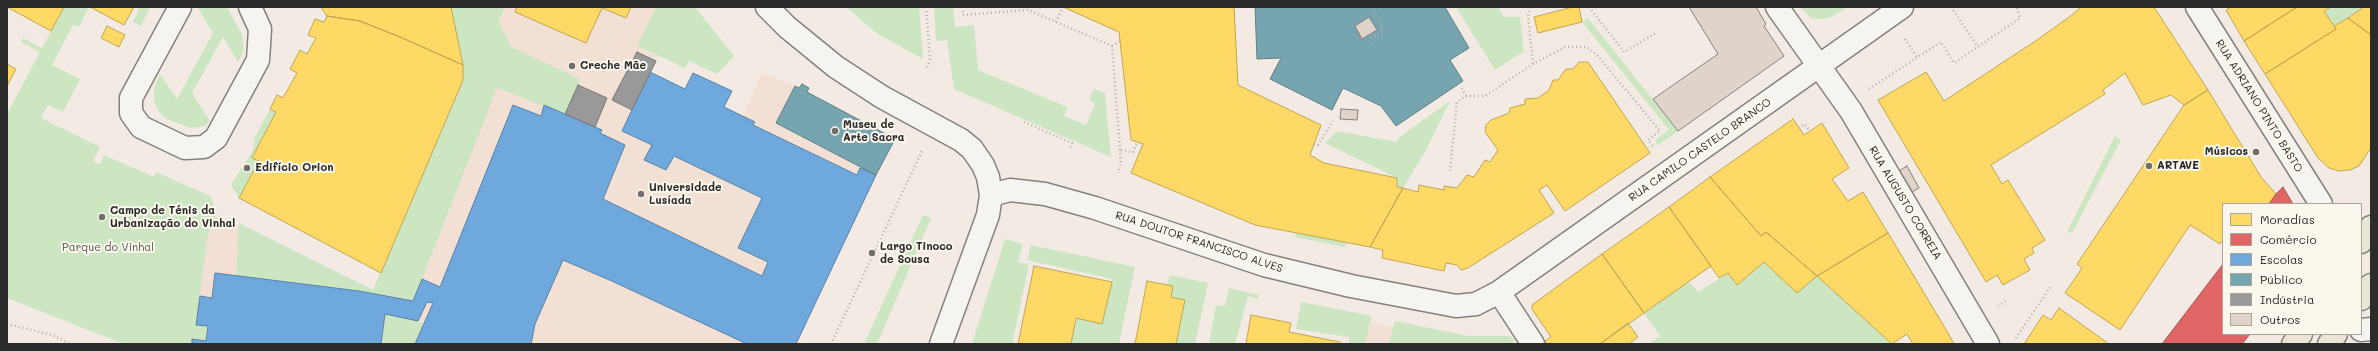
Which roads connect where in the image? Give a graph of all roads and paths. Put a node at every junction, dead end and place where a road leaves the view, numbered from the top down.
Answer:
1 (180, 7) edge
2 (250, 7) edge
3 (767, 7) edge
4 (926, 7) edge
5 (963, 7) edge
6 (1063, 7) edge
7 (1372, 7) edge
8 (1530, 7) edge
9 (1589, 7) edge
10 (1777, 7) edge
11 (1902, 7) edge
12 (1952, 7) edge
13 (2017, 7) edge
14 (2196, 7) edge
15 (1056, 22) junction
16 (1656, 32) dead end
17 (1902, 35) dead end
18 (1120, 40) dead end
19 (1368, 41) dead end
20 (1112, 46) junction
21 (1978, 47) junction
22 (1918, 57) junction
23 (1533, 64) junction
24 (1818, 66) junction
25 (927, 68) dead end
26 (1461, 87) dead end
27 (1863, 92) dead end
28 (1466, 96) junction
29 (1333, 121) dead end
30 (1024, 122) dead end
31 (1799, 128) dead end
32 (1810, 131) dead end
33 (1137, 142) dead end
34 (1314, 144) dead end
35 (924, 148) dead end
36 (1070, 148) dead end
37 (1121, 150) junction
38 (1656, 152) dead end
39 (1450, 171) dead end
40 (1118, 173) dead end
41 (992, 195) junction
42 (2320, 203) edge
43 (2371, 227) edge
44 (2362, 240) edge
45 (2051, 286) dead end
46 (1499, 292) junction
47 (2006, 300) dead end
48 (1996, 308) dead end
49 (7, 324) edge
50 (2300, 335) edge
51 (2335, 335) edge
52 (2345, 335) edge
53 (2014, 339) dead end
54 (71, 344) edge
55 (831, 344) edge
56 (941, 344) edge
57 (1533, 344) edge
58 (1988, 344) edge
59 (2293, 344) edge
60 (2330, 344) edge

1 - 2 street
3 - 41 street
4 - 25 path
5 - 15 path
6 - 15 path
7 - 19 path
8 - 23 path
9 - 16 path
10 - 24 street, RUA AUGUSTO CORREIA
11 - 24 street, RUA CAMILO CASTELO BRANCO
12 - 21 path
13 - 21 path
14 - 42 street, RUA ADRIANO PINTO BASTO
15 - 20 path
17 - 22 path
18 - 20 path
20 - 37 path
21 - 22 path
22 - 27 path
23 - 28 path
23 - 38 path
24 - 46 street, RUA CAMILO CASTELO BRANCO
24 - 58 street, RUA AUGUSTO CORREIA
26 - 28 path
28 - 39 path
29 - 34 path
30 - 36 path
31 - 32 path
33 - 37 path
35 - 55 path
37 - 40 path
41 - 46 street, RUA DOUTOR FRANCISCO ALVES
41 - 56 street
43 - 44 main road
45 - 53 path
46 - 57 street
47 - 48 path
49 - 54 path
50 - 59 main road
51 - 60 main road
52 - 60 street

